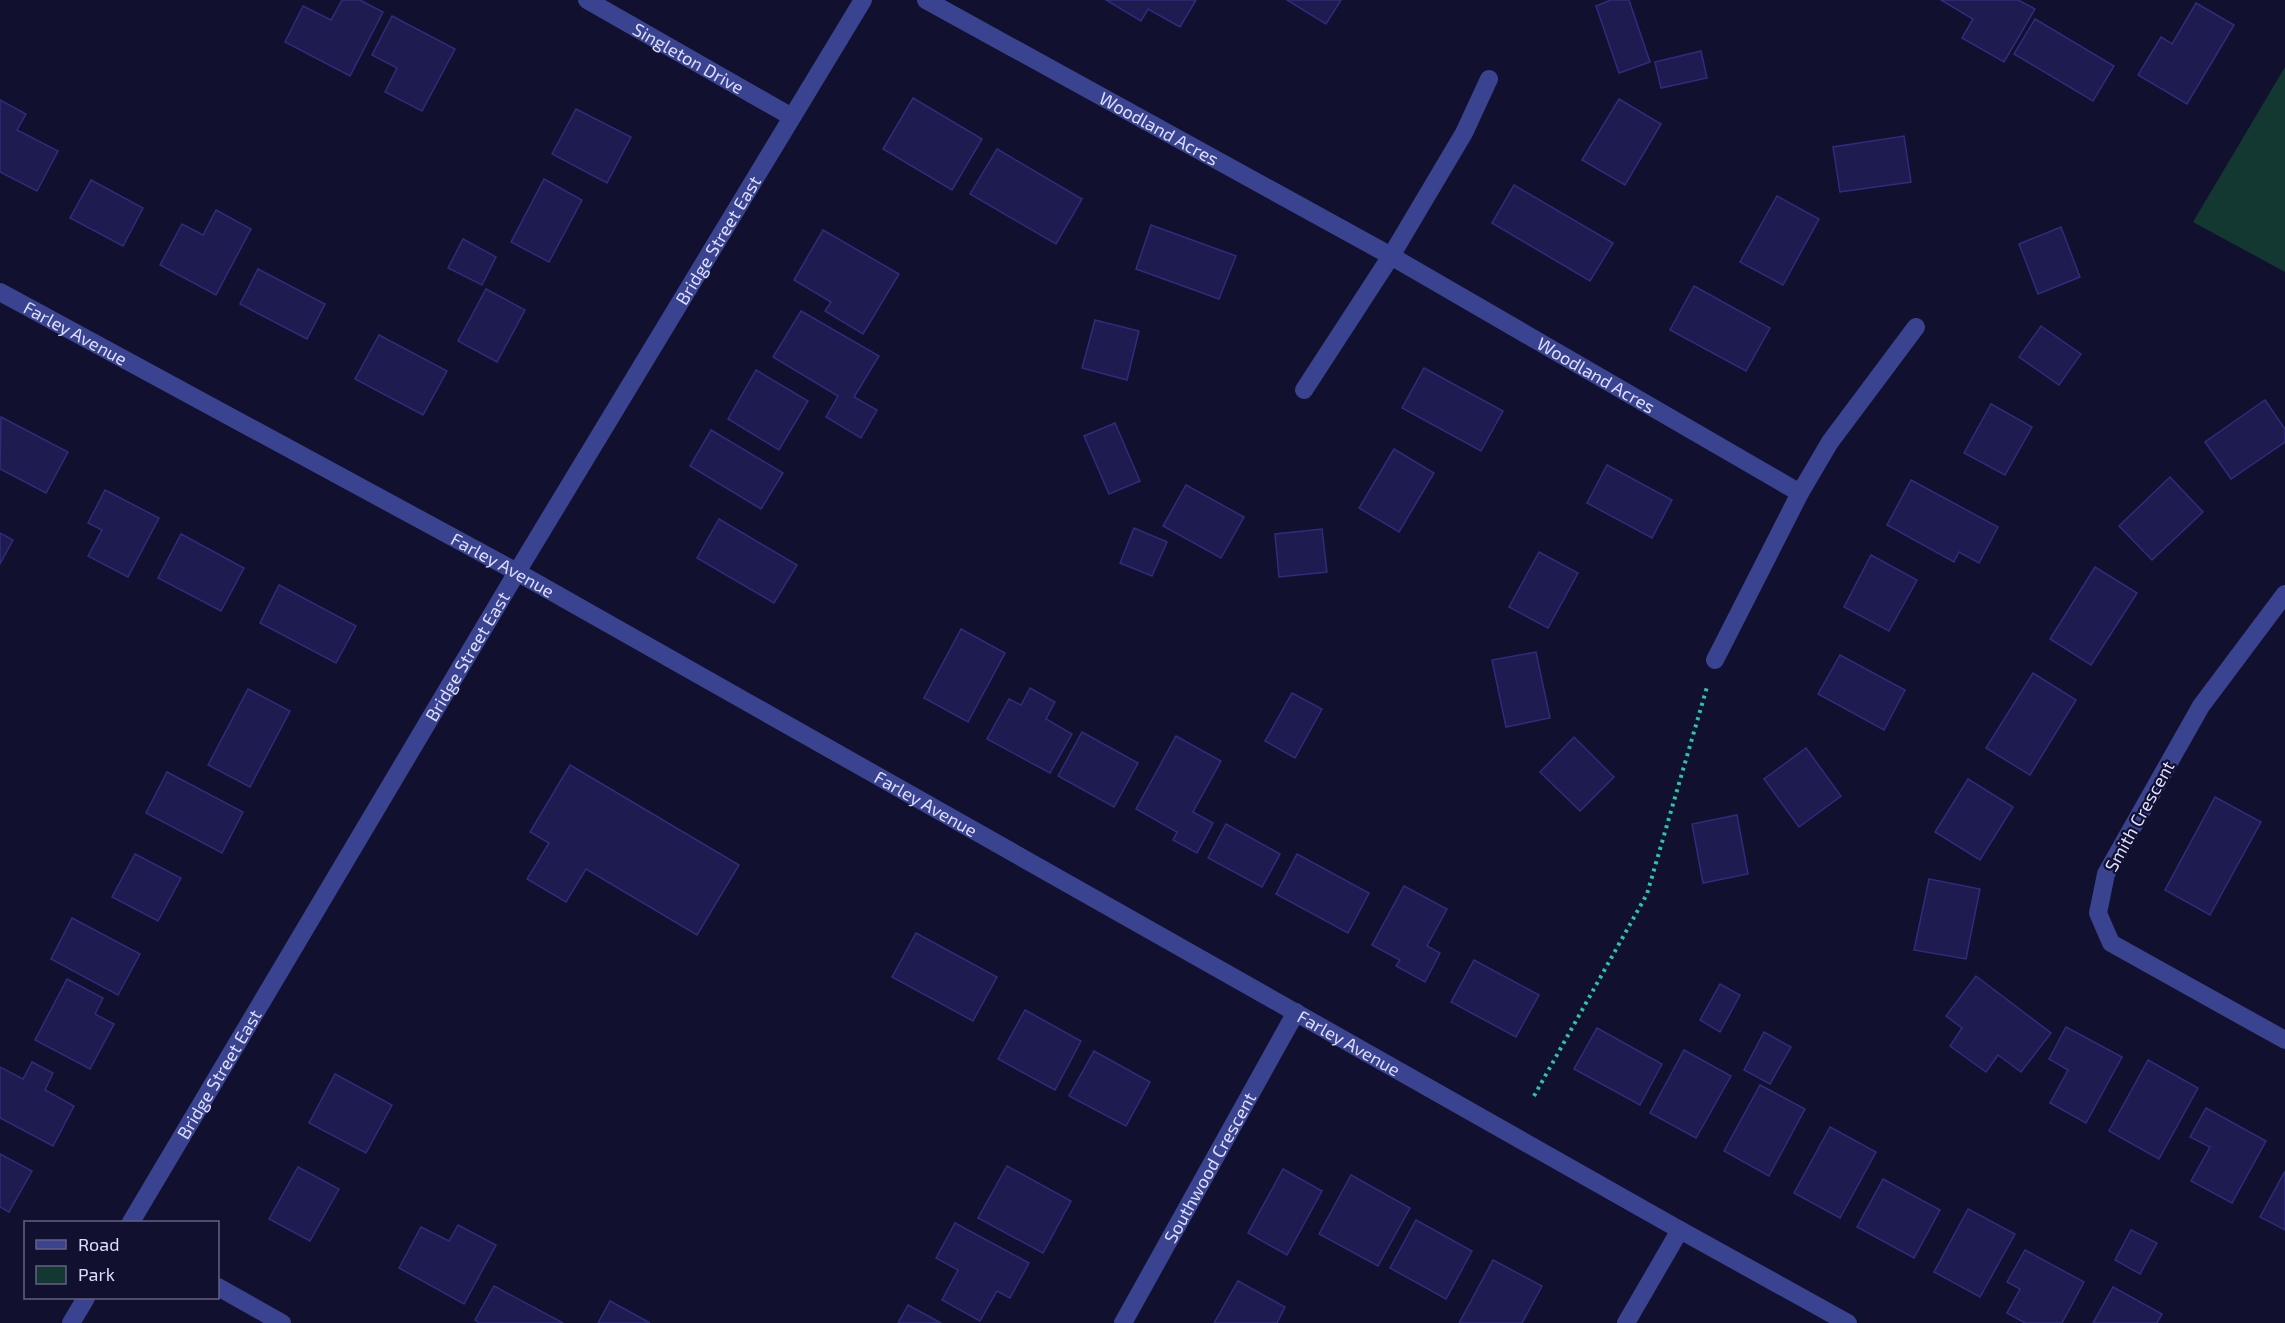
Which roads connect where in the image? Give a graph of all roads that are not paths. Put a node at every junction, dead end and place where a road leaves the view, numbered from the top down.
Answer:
1 (587, 0) edge
2 (863, 0) edge
3 (926, 0) edge
4 (1489, 79) dead end
5 (792, 117) junction
6 (1391, 256) junction
7 (0, 292) edge
8 (1916, 327) dead end
9 (1304, 390) dead end
10 (1800, 492) junction
11 (517, 572) junction
12 (2285, 594) edge
13 (1714, 660) road end
14 (1296, 1012) junction
15 (2285, 1041) edge
16 (132, 1221) edge
17 (1680, 1230) junction
18 (219, 1288) edge
19 (85, 1299) edge
20 (71, 1323) edge
21 (282, 1323) edge
22 (1123, 1323) edge
23 (1626, 1323) edge
24 (1848, 1323) edge

1 - 5 street, Singleton Drive
2 - 5 street, Bridge Street East
3 - 6 street, Woodland Acres
4 - 6 street
5 - 11 street, Bridge Street East
6 - 9 street
6 - 10 street, Woodland Acres
7 - 11 street, Farley Avenue
8 - 10 street
10 - 13 street
11 - 14 street, Farley Avenue
11 - 16 street, Bridge Street East
12 - 15 street, Smith Crescent
14 - 17 street, Farley Avenue
14 - 22 street, Southwood Crescent
17 - 23 street
17 - 24 street, Farley Avenue
18 - 21 street
19 - 20 street

